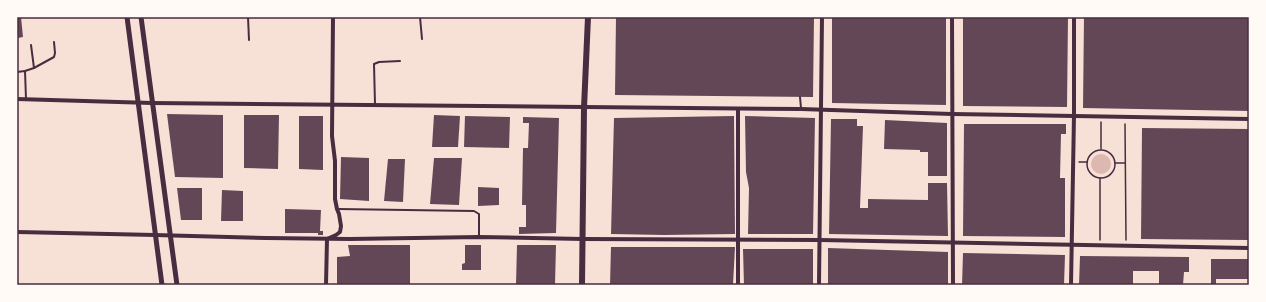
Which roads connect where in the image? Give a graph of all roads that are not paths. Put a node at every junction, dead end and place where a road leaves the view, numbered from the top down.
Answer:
1 (127, 17) edge
2 (141, 17) edge
3 (248, 17) edge
4 (334, 17) edge
5 (420, 17) edge
6 (588, 17) edge
7 (822, 17) edge
8 (952, 17) edge
9 (1074, 17) edge
10 (422, 39) dead end
11 (249, 40) dead end
12 (54, 42) dead end
13 (31, 45) dead end
14 (400, 61) dead end
15 (34, 68) junction
16 (25, 71) junction
17 (17, 72) edge
18 (800, 97) dead end
19 (17, 99) edge
20 (26, 99) junction
21 (138, 102) junction
22 (152, 103) junction
23 (332, 104) junction
24 (375, 104) junction
25 (584, 108) junction
26 (738, 109) junction
27 (801, 110) junction
28 (820, 110) junction
29 (952, 114) junction
30 (1074, 115) junction
31 (1249, 119) edge
32 (337, 209) junction
33 (17, 232) edge
34 (155, 235) junction
35 (169, 235) junction
36 (479, 236) junction
37 (327, 239) junction
38 (583, 239) junction
39 (739, 240) junction
40 (820, 240) junction
41 (953, 242) junction
42 (1071, 245) junction
43 (1249, 248) edge
44 (162, 285) edge
45 (177, 285) edge
46 (326, 285) edge
47 (582, 285) edge
48 (738, 285) edge
49 (819, 285) edge
50 (953, 285) edge
51 (1071, 285) edge

1 - 21 street
2 - 22 street
3 - 11 lane
4 - 23 street
5 - 10 lane
6 - 25 main road
7 - 28 street
8 - 29 street
9 - 30 street
12 - 15 lane
13 - 15 lane
14 - 24 lane
15 - 16 lane
16 - 17 lane
16 - 20 lane
18 - 27 lane
19 - 20 street
20 - 21 street
21 - 22 street
21 - 34 street
22 - 23 street
22 - 35 street
23 - 24 street
23 - 32 street
24 - 25 street
25 - 26 street
25 - 38 main road
26 - 27 street
26 - 39 street
27 - 28 street
28 - 29 street
28 - 40 street
29 - 30 street
29 - 41 street
30 - 31 street
30 - 42 street
32 - 36 lane
32 - 37 street
33 - 34 street
34 - 35 street
34 - 44 street
35 - 37 street
35 - 45 street
36 - 37 street
36 - 38 street
37 - 46 street
38 - 39 street
38 - 47 main road
39 - 40 street
39 - 48 street
40 - 41 street
40 - 49 street
41 - 42 street
41 - 50 street
42 - 43 street
42 - 51 street

